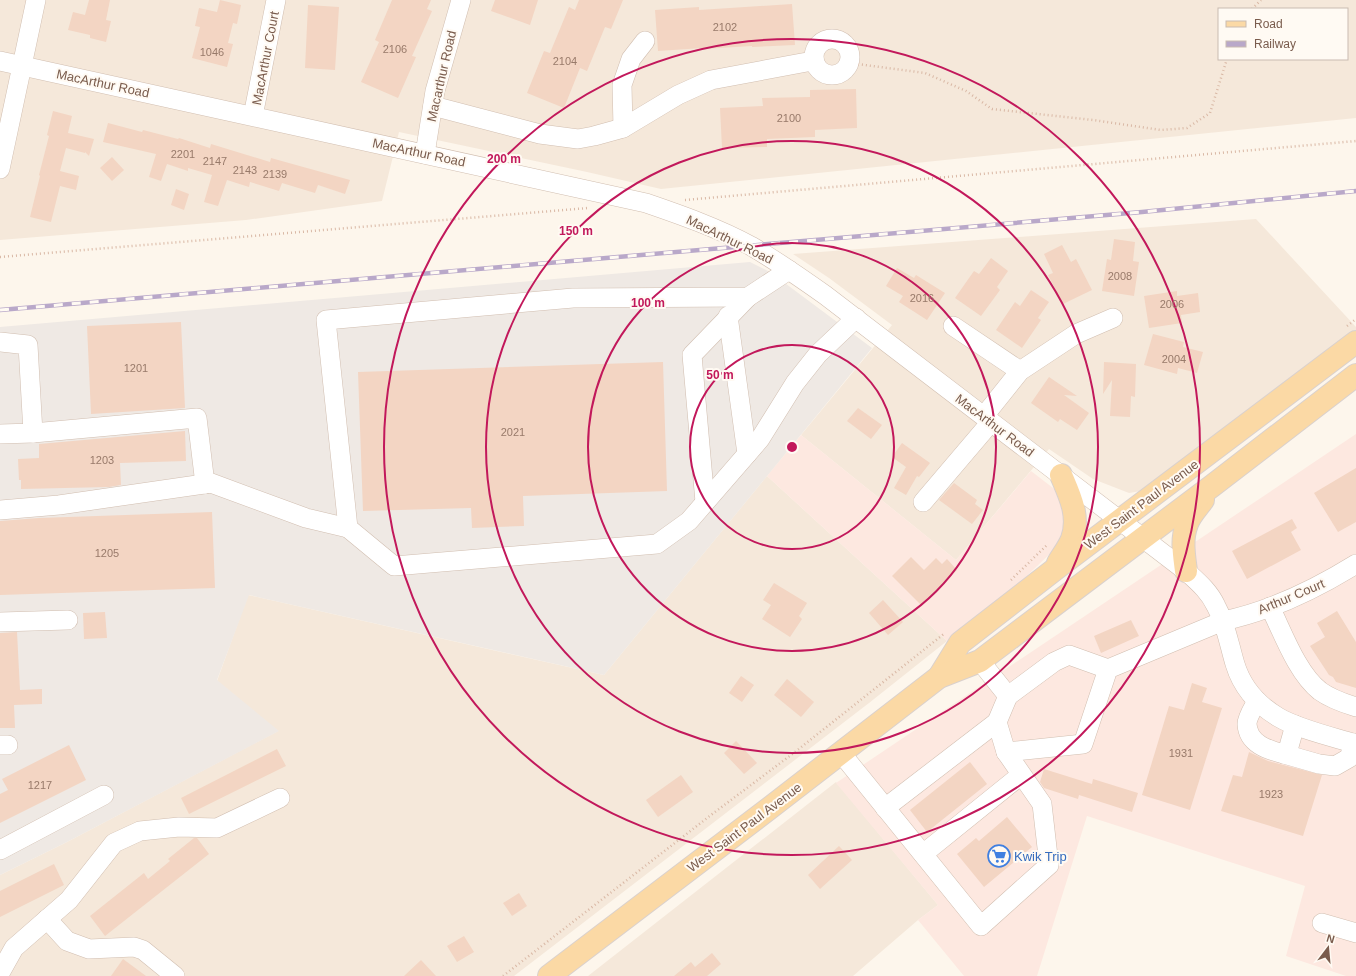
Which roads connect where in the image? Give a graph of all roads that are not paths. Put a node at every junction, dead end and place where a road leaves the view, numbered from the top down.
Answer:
1 (36, 0) edge
2 (276, 0) edge
3 (461, 0) edge
4 (645, 41) dead end
5 (814, 59) junction
6 (0, 61) edge
7 (22, 66) junction
8 (433, 106) junction
9 (253, 116) junction
10 (623, 128) junction
11 (425, 154) junction
12 (0, 169) edge
13 (789, 270) junction
14 (748, 297) junction
15 (728, 316) junction
16 (856, 318) junction
17 (1113, 318) dead end
18 (953, 326) dead end
19 (0, 342) edge
20 (1356, 342) edge
21 (1020, 371) junction
22 (1356, 375) edge
23 (988, 419) junction
24 (33, 433) junction
25 (0, 434) edge
26 (747, 454) junction
27 (1061, 475) junction
28 (205, 484) junction
29 (1212, 486) junction
30 (705, 502) junction
31 (923, 502) dead end
32 (0, 510) edge
33 (1119, 520) junction
34 (348, 528) junction
35 (1143, 539) junction
36 (1356, 564) edge
37 (1054, 570) junction
38 (1186, 571) junction
39 (1270, 607) junction
40 (68, 620) dead end
41 (1223, 621) junction
42 (0, 622) edge
43 (980, 661) junction
44 (1108, 669) junction
45 (939, 677) junction
46 (1008, 696) junction
47 (1257, 701) junction
48 (1356, 707) edge
49 (997, 722) junction
50 (1295, 725) junction
51 (1355, 744) edge
52 (1006, 752) junction
53 (841, 753) junction
54 (1284, 754) junction
55 (1021, 775) junction
56 (104, 795) dead end
57 (280, 798) dead end
58 (885, 808) junction
59 (0, 850) edge
60 (922, 854) junction
61 (47, 919) junction
62 (1322, 923) dead end
63 (1356, 933) edge
64 (0, 973) edge
65 (175, 976) edge
66 (548, 976) edge

1 - 7 street
2 - 9 street, MacArthur Court
3 - 8 street, Macarthur Road
4 - 10 street
5 - 5 street
5 - 10 street
6 - 7 street, MacArthur Road
7 - 9 street, MacArthur Road
7 - 12 street
8 - 10 street
8 - 11 street, Macarthur Road
9 - 11 street, MacArthur Road
11 - 13 street, MacArthur Road
13 - 14 street
13 - 16 street, MacArthur Road
14 - 15 street
14 - 34 street
15 - 26 street
15 - 30 street
16 - 23 street, MacArthur Road
16 - 26 street
17 - 21 street
18 - 21 street
19 - 24 street
20 - 33 main road, West Saint Paul Avenue
21 - 23 street
22 - 29 main road, West Saint Paul Avenue
23 - 27 street, MacArthur Road
23 - 31 street
24 - 25 street
24 - 28 street
26 - 30 street
27 - 33 street, MacArthur Road
27 - 37 main road
28 - 32 street
28 - 34 street
29 - 35 main road, West Saint Paul Avenue
29 - 38 main road
30 - 34 street
33 - 35 street, MacArthur Road
33 - 37 main road, West Saint Paul Avenue
35 - 38 street, MacArthur Road
35 - 43 main road, West Saint Paul Avenue
36 - 39 street, Arthur Court
37 - 45 main road, West Saint Paul Avenue
38 - 41 street, MacArthur Road
39 - 41 street, Arthur Court
39 - 48 street
40 - 42 street
41 - 44 street, Arthur Court
41 - 47 street, MacArthur Road
43 - 45 main road, West Saint Paul Avenue
43 - 46 street
44 - 46 street
44 - 52 street
45 - 53 main road, West Saint Paul Avenue
46 - 49 street
47 - 50 street, MacArthur Road
47 - 54 street
49 - 52 street
49 - 58 street
50 - 51 street, MacArthur Road
50 - 54 street
51 - 54 street
52 - 55 street
53 - 58 street
53 - 66 main road, West Saint Paul Avenue
55 - 60 street
55 - 60 street
56 - 59 street
57 - 61 street
58 - 60 street
61 - 64 street
61 - 65 street
62 - 63 street

